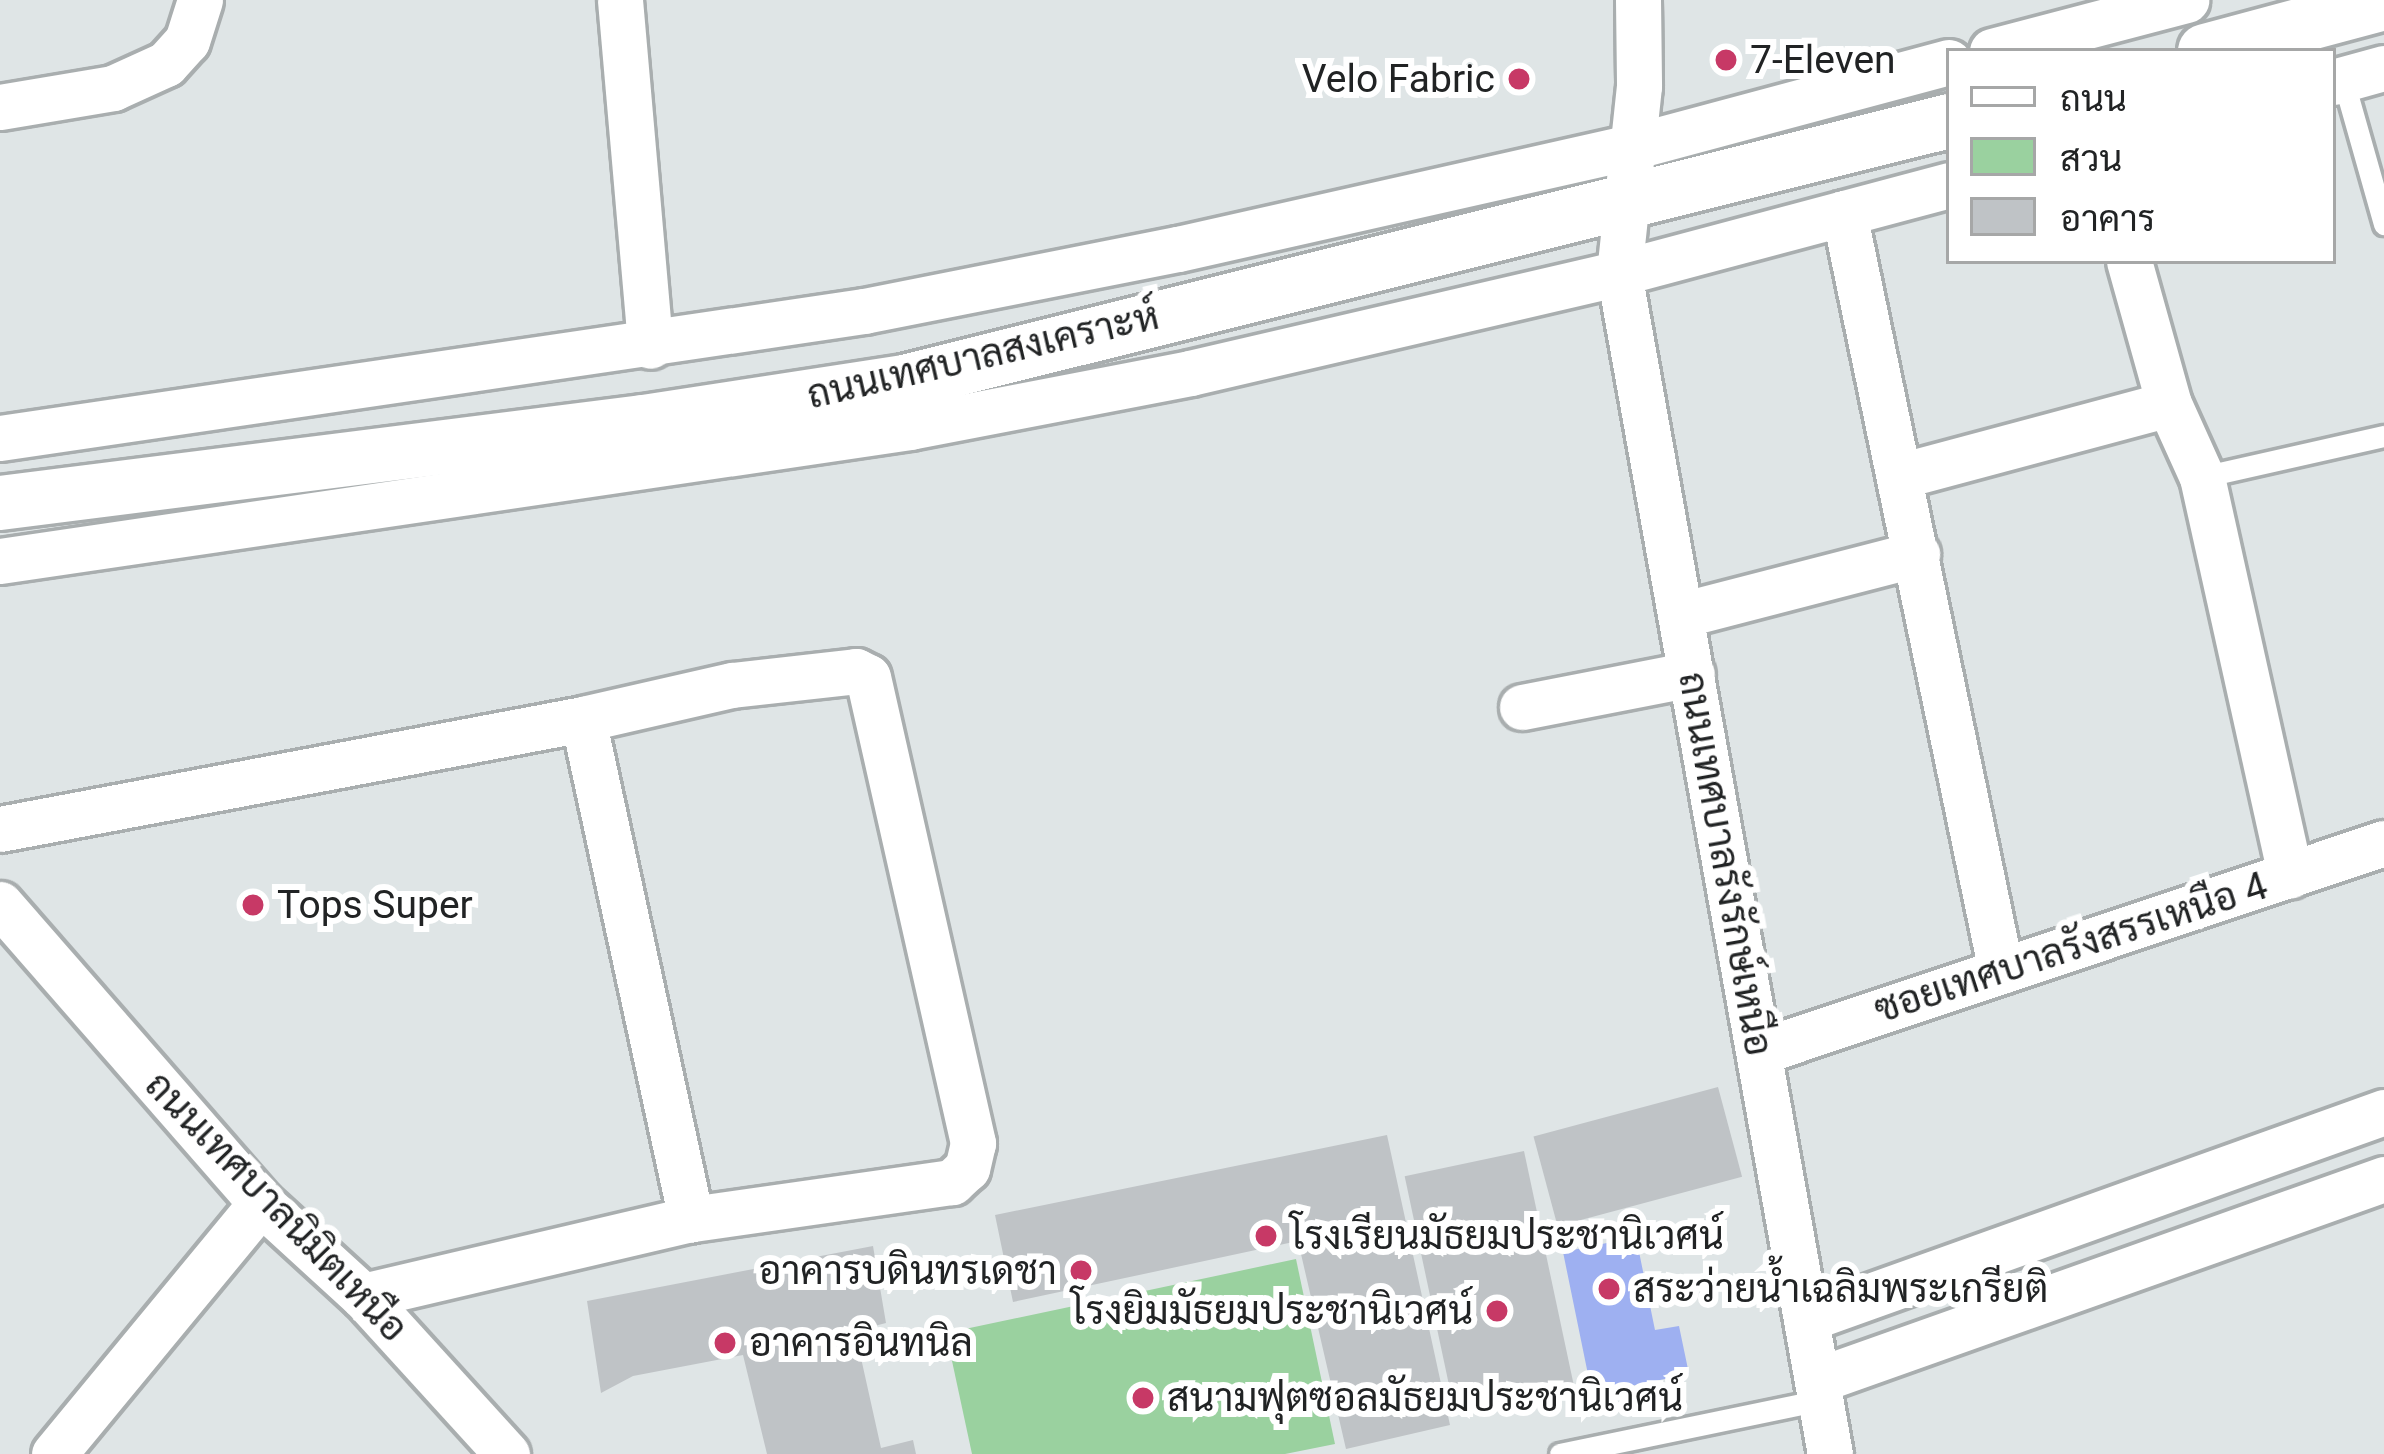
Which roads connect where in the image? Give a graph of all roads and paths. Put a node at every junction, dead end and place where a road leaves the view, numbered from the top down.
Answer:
1 (200, 0) edge
2 (620, 0) edge
3 (1638, 0) edge
4 (2186, 0) edge
5 (2384, 3) edge
6 (2003, 48) edge
7 (2216, 48) edge
8 (1946, 63) edge
9 (2353, 76) edge
10 (0, 106) edge
11 (1946, 123) edge
12 (1628, 148) junction
13 (1946, 186) edge
14 (1624, 202) junction
15 (1844, 213) junction
16 (2384, 224) edge
17 (2130, 264) edge
18 (1619, 273) junction
19 (650, 346) junction
20 (2169, 404) junction
21 (2384, 436) edge
22 (0, 437) edge
23 (1900, 476) junction
24 (2202, 477) junction
25 (0, 503) edge
26 (1917, 554) junction
27 (0, 561) edge
28 (1681, 615) junction
29 (1692, 674) junction
30 (1522, 707) dead end
31 (583, 719) junction
32 (0, 829) edge
33 (2384, 843) edge
34 (2290, 875) junction
35 (0, 904) edge
36 (2001, 971) junction
37 (1759, 1052) junction
38 (2384, 1112) edge
39 (2384, 1179) edge
40 (261, 1204) junction
41 (691, 1219) junction
42 (363, 1296) junction
43 (1806, 1318) junction
44 (1820, 1390) junction
45 (54, 1454) edge
46 (507, 1454) edge
47 (1560, 1454) edge
48 (1830, 1454) edge

1 - 10 street
2 - 19 street
3 - 12 street, ถนนเทศบาลรังรักษ์เหนือ
4 - 6 street
5 - 7 street
8 - 12 street, ถนนเทศบาลสงเคราะห์
9 - 16 lane
11 - 14 street, ถนนเทศบาลสงเคราะห์
12 - 14 street, ถนนเทศบาลรังรักษ์เหนือ
12 - 19 street, ถนนเทศบาลสงเคราะห์
13 - 15 street, ถนนเทศบาลสงเคราะห์
14 - 18 street, ถนนเทศบาลรังรักษ์เหนือ
14 - 25 street, ถนนเทศบาลสงเคราะห์
15 - 18 street, ถนนเทศบาลสงเคราะห์
15 - 23 street
17 - 20 street
18 - 27 street, ถนนเทศบาลสงเคราะห์
18 - 28 street, ถนนเทศบาลรังรักษ์เหนือ
19 - 22 street, ถนนเทศบาลสงเคราะห์
20 - 23 street
20 - 24 street
21 - 24 lane
23 - 26 street
24 - 34 street
26 - 28 street
26 - 36 street
28 - 29 street, ถนนเทศบาลรังรักษ์เหนือ
29 - 30 street
29 - 37 street, ถนนเทศบาลรังรักษ์เหนือ
31 - 32 street
31 - 41 street
31 - 41 street
33 - 34 street, ซอยเทศบาลรังสรรเหนือ 4
34 - 36 street, ซอยเทศบาลรังสรรเหนือ 4
35 - 40 street, ถนนเทศบาลนิมิตเหนือ
36 - 37 street, ซอยเทศบาลรังสรรเหนือ 4
37 - 43 street, ถนนเทศบาลรังรักษ์เหนือ
38 - 43 street
39 - 44 street
40 - 42 street, ถนนเทศบาลนิมิตเหนือ
40 - 45 street
41 - 42 street
42 - 46 street, ถนนเทศบาลนิมิตเหนือ
43 - 44 street, ถนนเทศบาลรังรักษ์เหนือ
44 - 47 lane
44 - 48 street, ถนนเทศบาลรังรักษ์เหนือ

